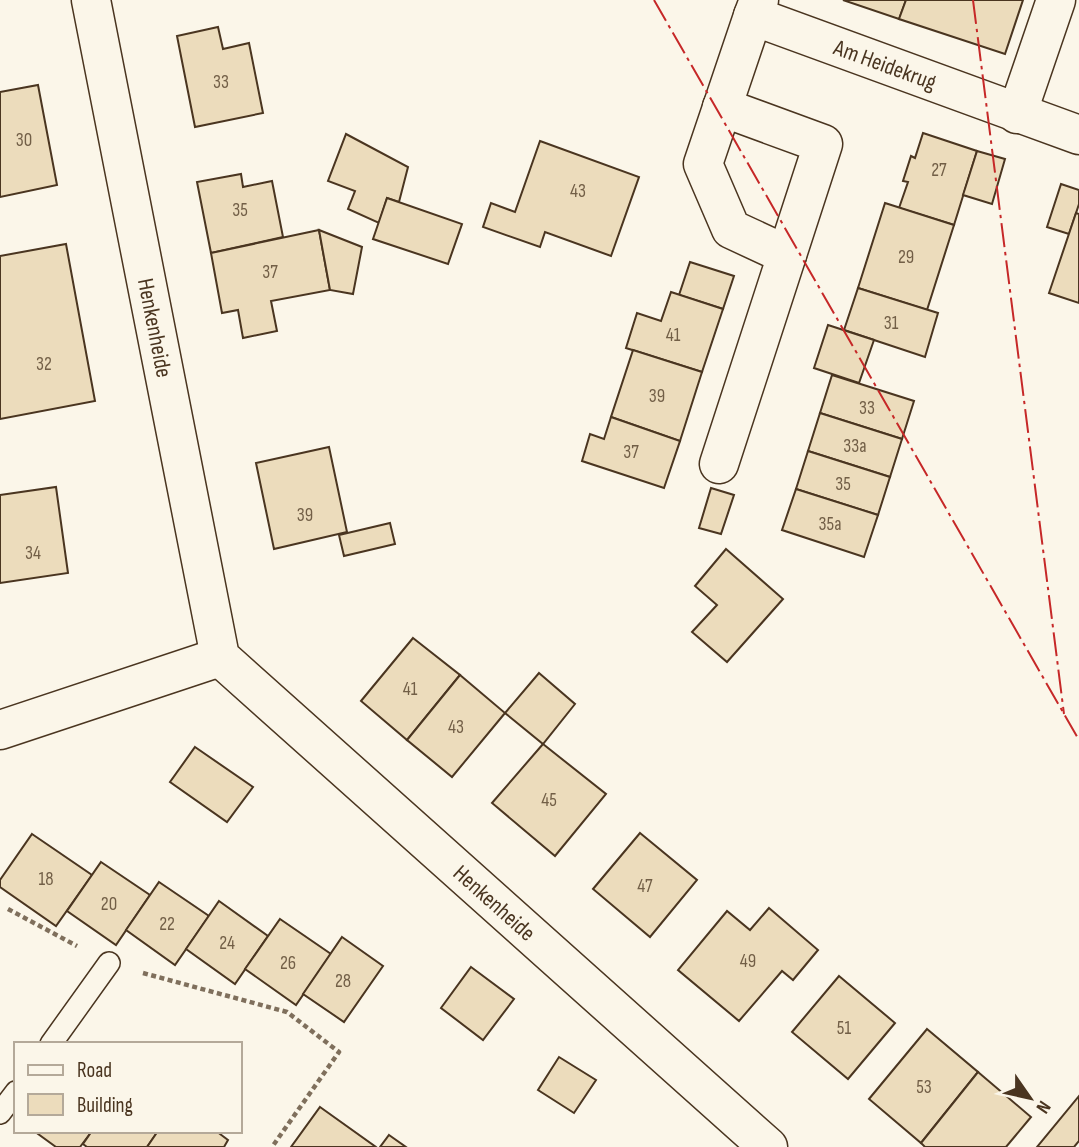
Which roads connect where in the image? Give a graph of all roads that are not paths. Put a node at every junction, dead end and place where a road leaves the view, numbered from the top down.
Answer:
1 (91, 0) edge
2 (1056, 0) edge
3 (756, 8) edge
4 (722, 107) junction
5 (1017, 114) junction
6 (1079, 135) edge
7 (787, 255) junction
8 (719, 464) dead end
9 (220, 657) junction
10 (0, 730) edge
11 (109, 963) road end
12 (52, 1042) edge
13 (14, 1094) edge
14 (0, 1113) edge
15 (763, 1145) edge

1 - 9 street, Henkenheide
2 - 5 street
3 - 4 street, Am Heidekrug
3 - 5 street, Am Heidekrug
4 - 7 street, Am Heidekrug
4 - 7 street
5 - 6 street, Am Heidekrug
7 - 8 street
9 - 10 street
9 - 15 street, Henkenheide
11 - 12 lane
13 - 14 lane

